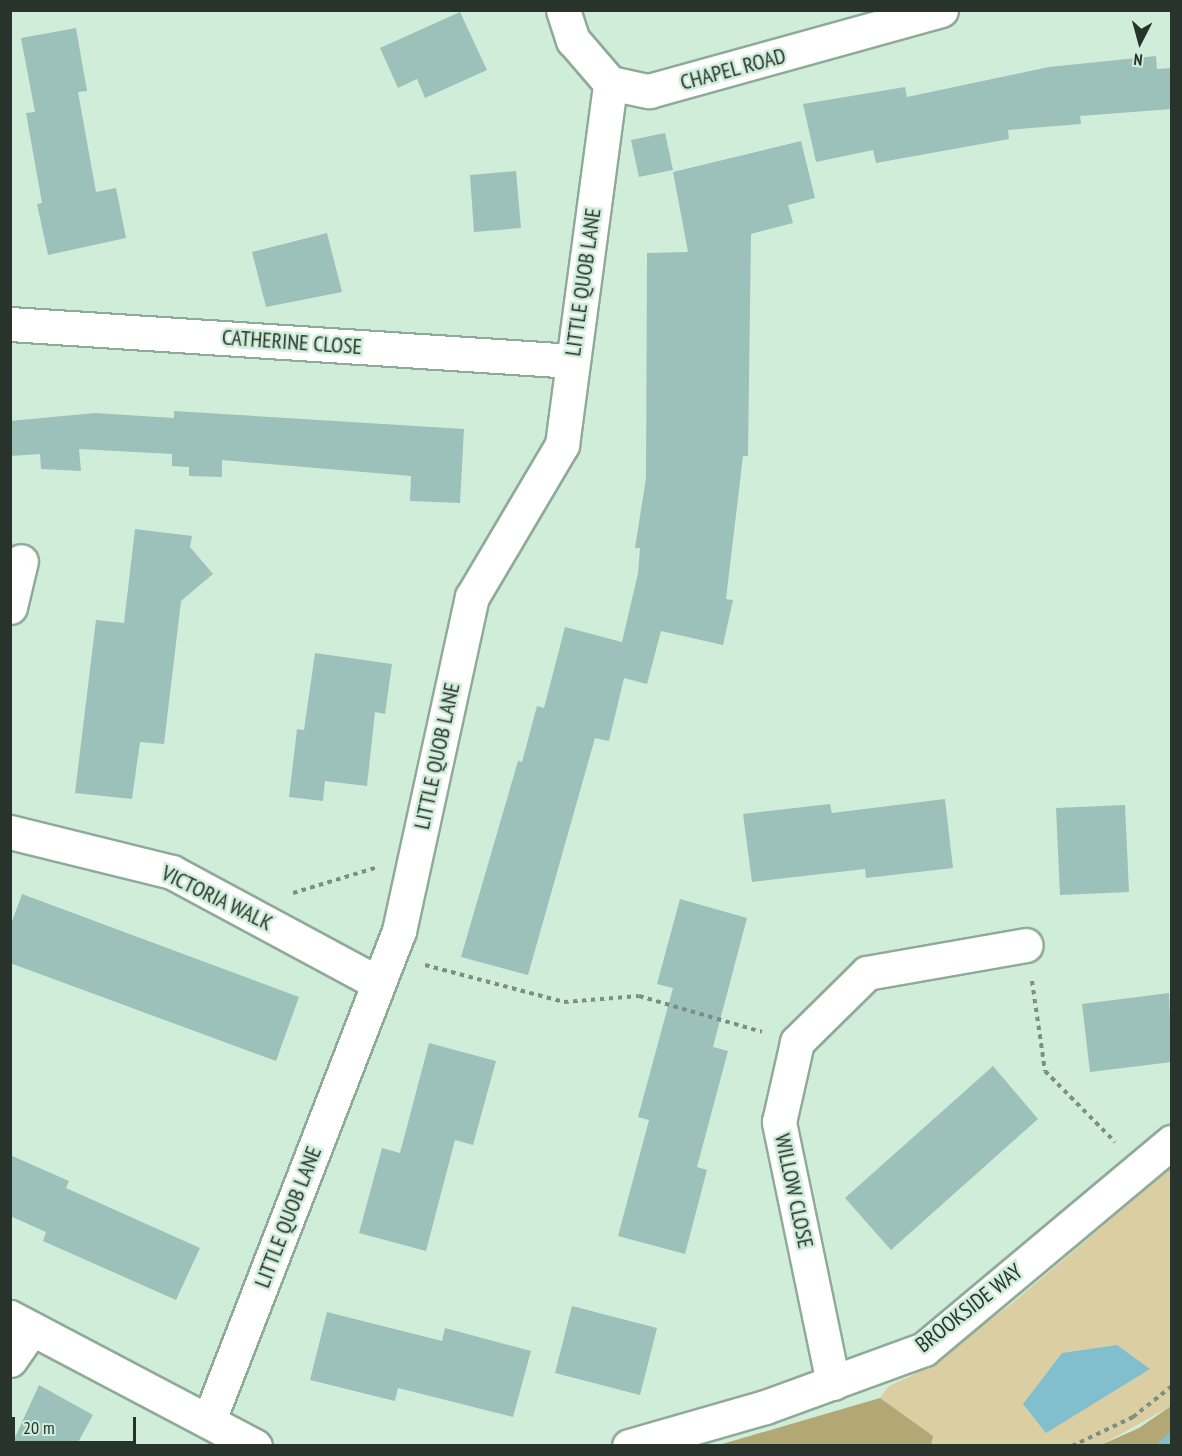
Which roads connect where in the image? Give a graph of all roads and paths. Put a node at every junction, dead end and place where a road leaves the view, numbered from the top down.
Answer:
1 (563, 10) edge
2 (941, 10) edge
3 (610, 83) junction
4 (10, 324) edge
5 (573, 361) junction
6 (21, 561) dead end
7 (10, 607) edge
8 (10, 832) edge
9 (416, 855) junction
10 (244, 909) junction
11 (1026, 945) joint
12 (384, 969) junction
13 (797, 1042) junction
14 (1172, 1142) edge
15 (1141, 1168) junction
16 (21, 1323) edge
17 (10, 1360) edge
18 (833, 1383) junction
19 (1172, 1386) edge
20 (208, 1420) junction
21 (255, 1446) edge
22 (629, 1446) edge
23 (1072, 1446) edge

1 - 3 street
2 - 3 street, CHAPEL ROAD
3 - 5 street, LITTLE QUOB LANE
4 - 5 street, CATHERINE CLOSE
5 - 9 street, LITTLE QUOB LANE
6 - 7 street
8 - 10 street, VICTORIA WALK
9 - 10 path
9 - 12 street, LITTLE QUOB LANE
10 - 12 street, VICTORIA WALK
11 - 13 street
11 - 15 path
12 - 13 path
12 - 20 street, LITTLE QUOB LANE
13 - 18 street, WILLOW CLOSE
14 - 15 street, BROOKSIDE WAY
15 - 18 street, BROOKSIDE WAY
16 - 17 street
16 - 20 street
18 - 22 street, BROOKSIDE WAY
19 - 23 path
20 - 21 street

